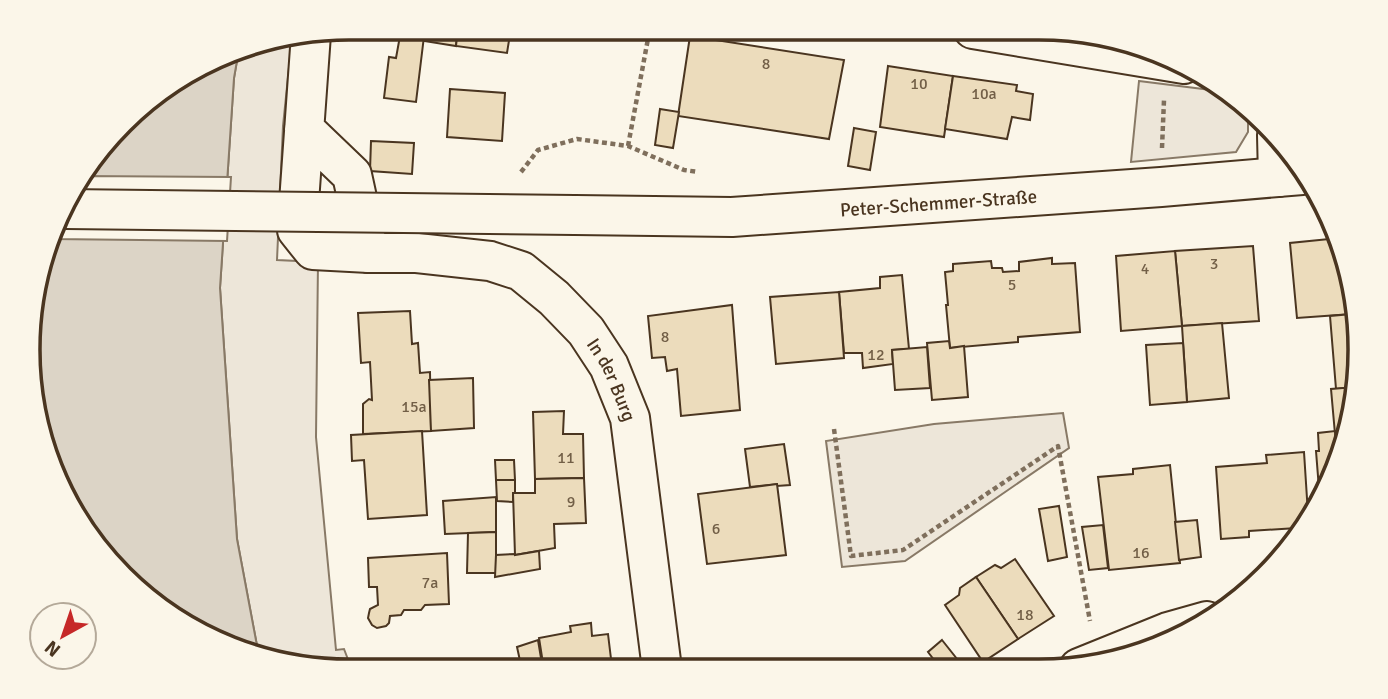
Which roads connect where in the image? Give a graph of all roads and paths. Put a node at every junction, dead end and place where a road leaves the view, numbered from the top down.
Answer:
1 (648, 40) edge
2 (1040, 40) edge
3 (311, 43) edge
4 (1134, 56) edge
5 (304, 129) junction
6 (1290, 176) edge
7 (516, 180) dead end
8 (74, 209) edge
9 (369, 253) junction
10 (834, 429) dead end
11 (1087, 655) edge
12 (661, 659) edge

1 - 7 path
2 - 4 street
3 - 5 street
5 - 9 street
5 - 9 street, In der Burg
6 - 8 street, Peter-Schemmer-Straße, bridge
9 - 12 street, In der Burg
10 - 11 path

